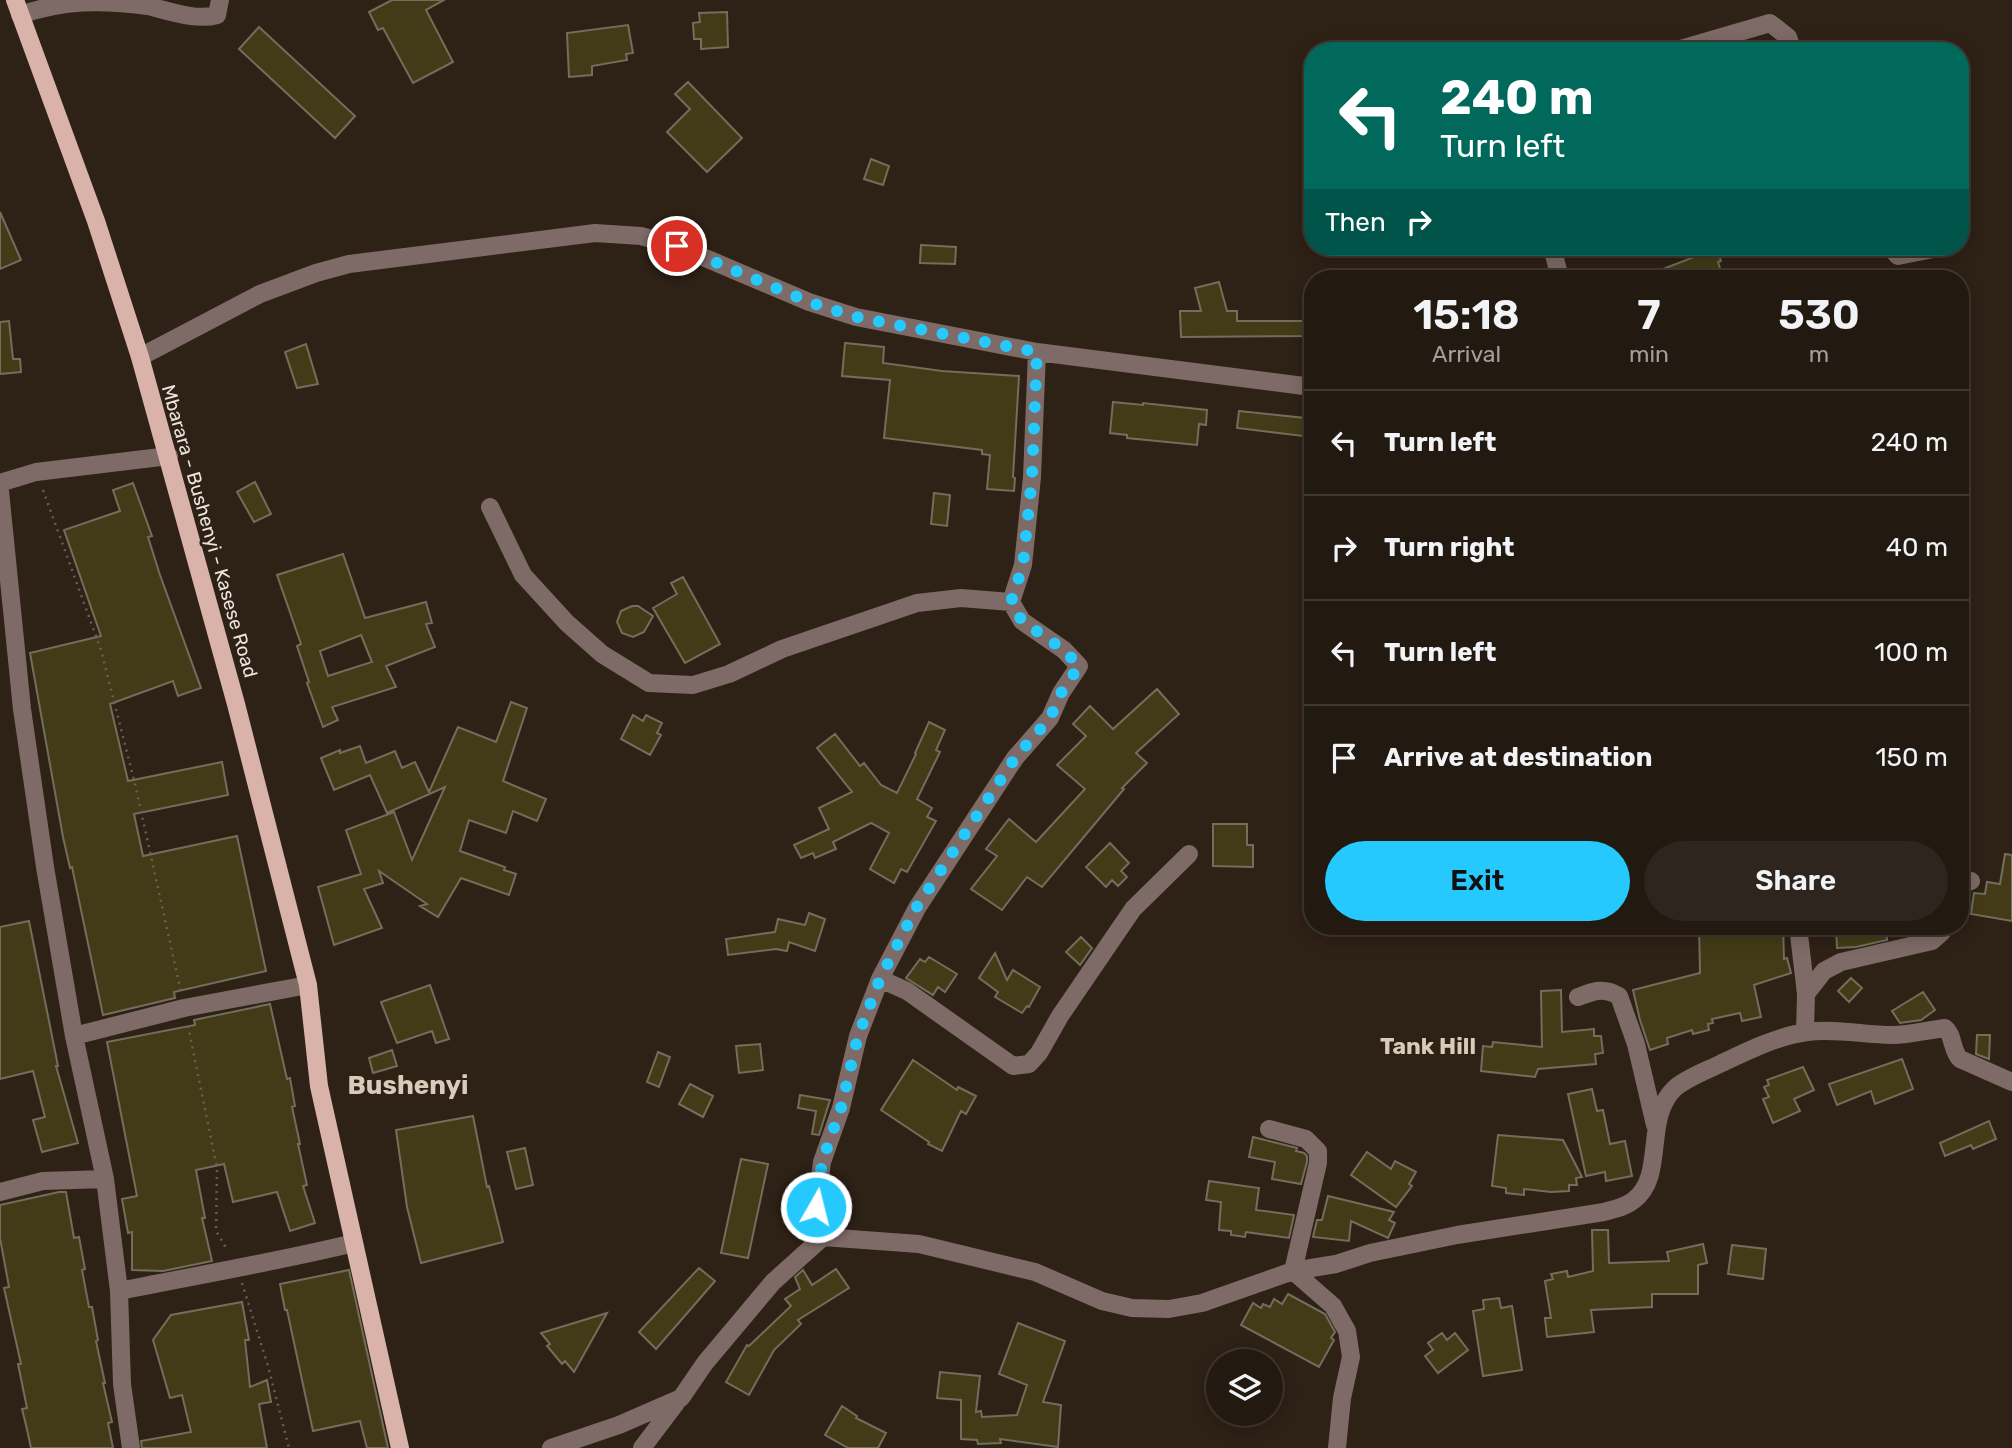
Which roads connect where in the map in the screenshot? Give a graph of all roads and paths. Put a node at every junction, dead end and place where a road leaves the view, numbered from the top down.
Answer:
1 (220, 0) edge
2 (17, 8) edge
3 (1705, 42) edge
4 (1790, 42) edge
5 (1037, 352) junction
6 (140, 357) junction
7 (1304, 386) edge
8 (169, 456) junction
9 (36, 472) junction
10 (0, 483) edge
11 (0, 491) edge
12 (490, 507) dead end
13 (1011, 602) junction
14 (1189, 854) dead end
15 (1799, 935) edge
16 (1939, 935) edge
17 (880, 979) junction
18 (308, 985) junction
19 (1806, 994) junction
20 (1578, 997) dead end
21 (184, 1008) junction
22 (1805, 1032) junction
23 (75, 1036) junction
24 (2012, 1082) edge
25 (1269, 1129) dead end
26 (1655, 1129) junction
27 (105, 1179) junction
28 (0, 1192) edge
29 (823, 1237) junction
30 (354, 1243) junction
31 (237, 1266) junction
32 (1293, 1271) junction
33 (119, 1291) junction
34 (681, 1398) junction
35 (577, 1446) edge
36 (131, 1448) edge
37 (289, 1448) edge
38 (400, 1448) edge
39 (551, 1448) edge
40 (642, 1448) edge
41 (1336, 1448) edge

1 - 2 street
2 - 6 main road, Mbarara - Bushenyi - Kasese Road
3 - 4 street
5 - 6 street
5 - 7 street
5 - 13 street
6 - 8 main road, Mbarara - Bushenyi - Kasese Road
8 - 9 street
8 - 18 main road, Mbarara - Bushenyi - Kasese Road
9 - 10 street
9 - 21 path
11 - 23 street
12 - 13 street
13 - 17 street
14 - 17 street
15 - 19 street
16 - 19 street
17 - 29 street
18 - 21 street
18 - 30 main road, Mbarara - Bushenyi - Kasese Road
19 - 22 street
20 - 26 street
21 - 23 street
21 - 31 path
22 - 24 street
22 - 26 street
23 - 27 street
25 - 32 street
26 - 32 street
27 - 28 street
27 - 33 street
29 - 32 street
29 - 34 street
30 - 31 street
30 - 38 main road, Mbarara - Bushenyi - Kasese Road
31 - 33 street
31 - 37 path
32 - 41 street
33 - 36 street
34 - 35 street
34 - 40 street
35 - 39 street

